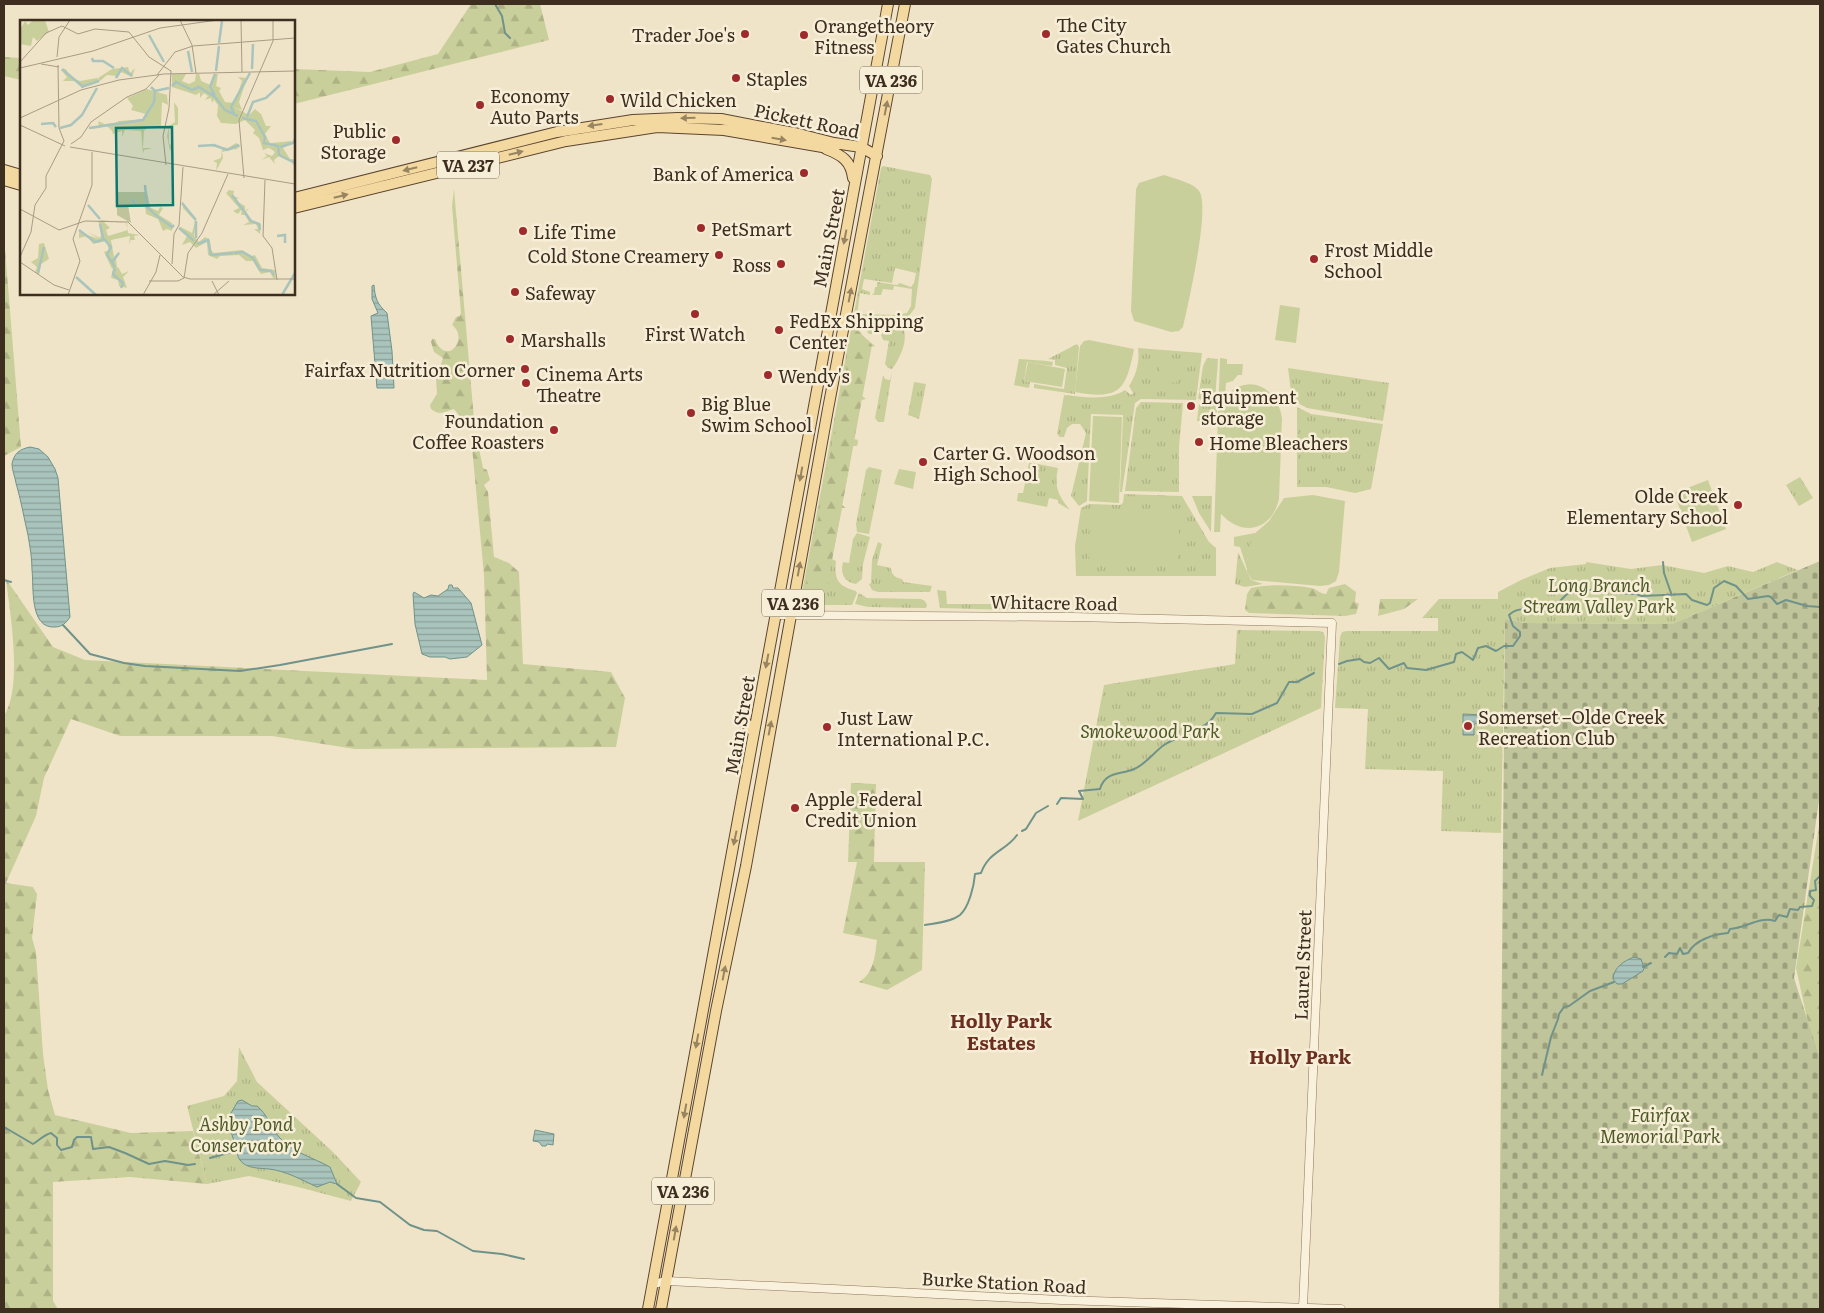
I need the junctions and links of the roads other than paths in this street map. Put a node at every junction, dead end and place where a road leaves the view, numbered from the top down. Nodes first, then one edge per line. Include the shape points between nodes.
1 (888, 4) edge
2 (905, 4) edge
3 (823, 147) junction
4 (861, 150) junction
5 (877, 156) junction
6 (4, 170) edge
7 (20, 175) edge
8 (4, 180) edge
9 (20, 185) edge
10 (854, 189) junction
11 (295, 198) edge
12 (295, 208) edge
13 (791, 614) junction
14 (776, 615) junction
15 (1332, 623) joint
16 (741, 720) dead end
17 (754, 733) junction
18 (654, 1280) junction
19 (667, 1281) junction
20 (1303, 1308) edge
21 (648, 1309) edge
22 (661, 1309) edge
23 (1341, 1309) edge

1 - 4 main road, VA 236
5 -> 2 main road, VA 236
3 - 4 main road, Pickett Road / VA 237
3 - 10 main road via 849,162
12 -> 3 main road, Pickett Road / VA 237 via 566,141 657,127 724,130
4 - 5 main road, Pickett Road / VA 237
4 - 10 main road, Main Street / VA 236
4 -> 11 main road, Pickett Road / VA 237 via 721,119 633,120 557,132
13 -> 5 main road, Main Street / VA 236
6 - 7 main road
8 - 9 main road
10 -> 14 main road, Main Street / VA 236
13 - 14 street, Whitacre Road
13 - 15 street, Whitacre Road
19 -> 13 main road, Main Street / VA 236
14 -> 17 main road, Main Street / VA 236
15 - 20 street, Laurel Street
16 - 17 main road
17 -> 18 main road, Main Street / VA 236
18 - 19 street, Burke Station Road
18 - 21 main road, Main Street / VA 236
19 - 20 street, Burke Station Road
19 - 22 main road, Main Street / VA 236
20 - 23 street, Burke Station Road

